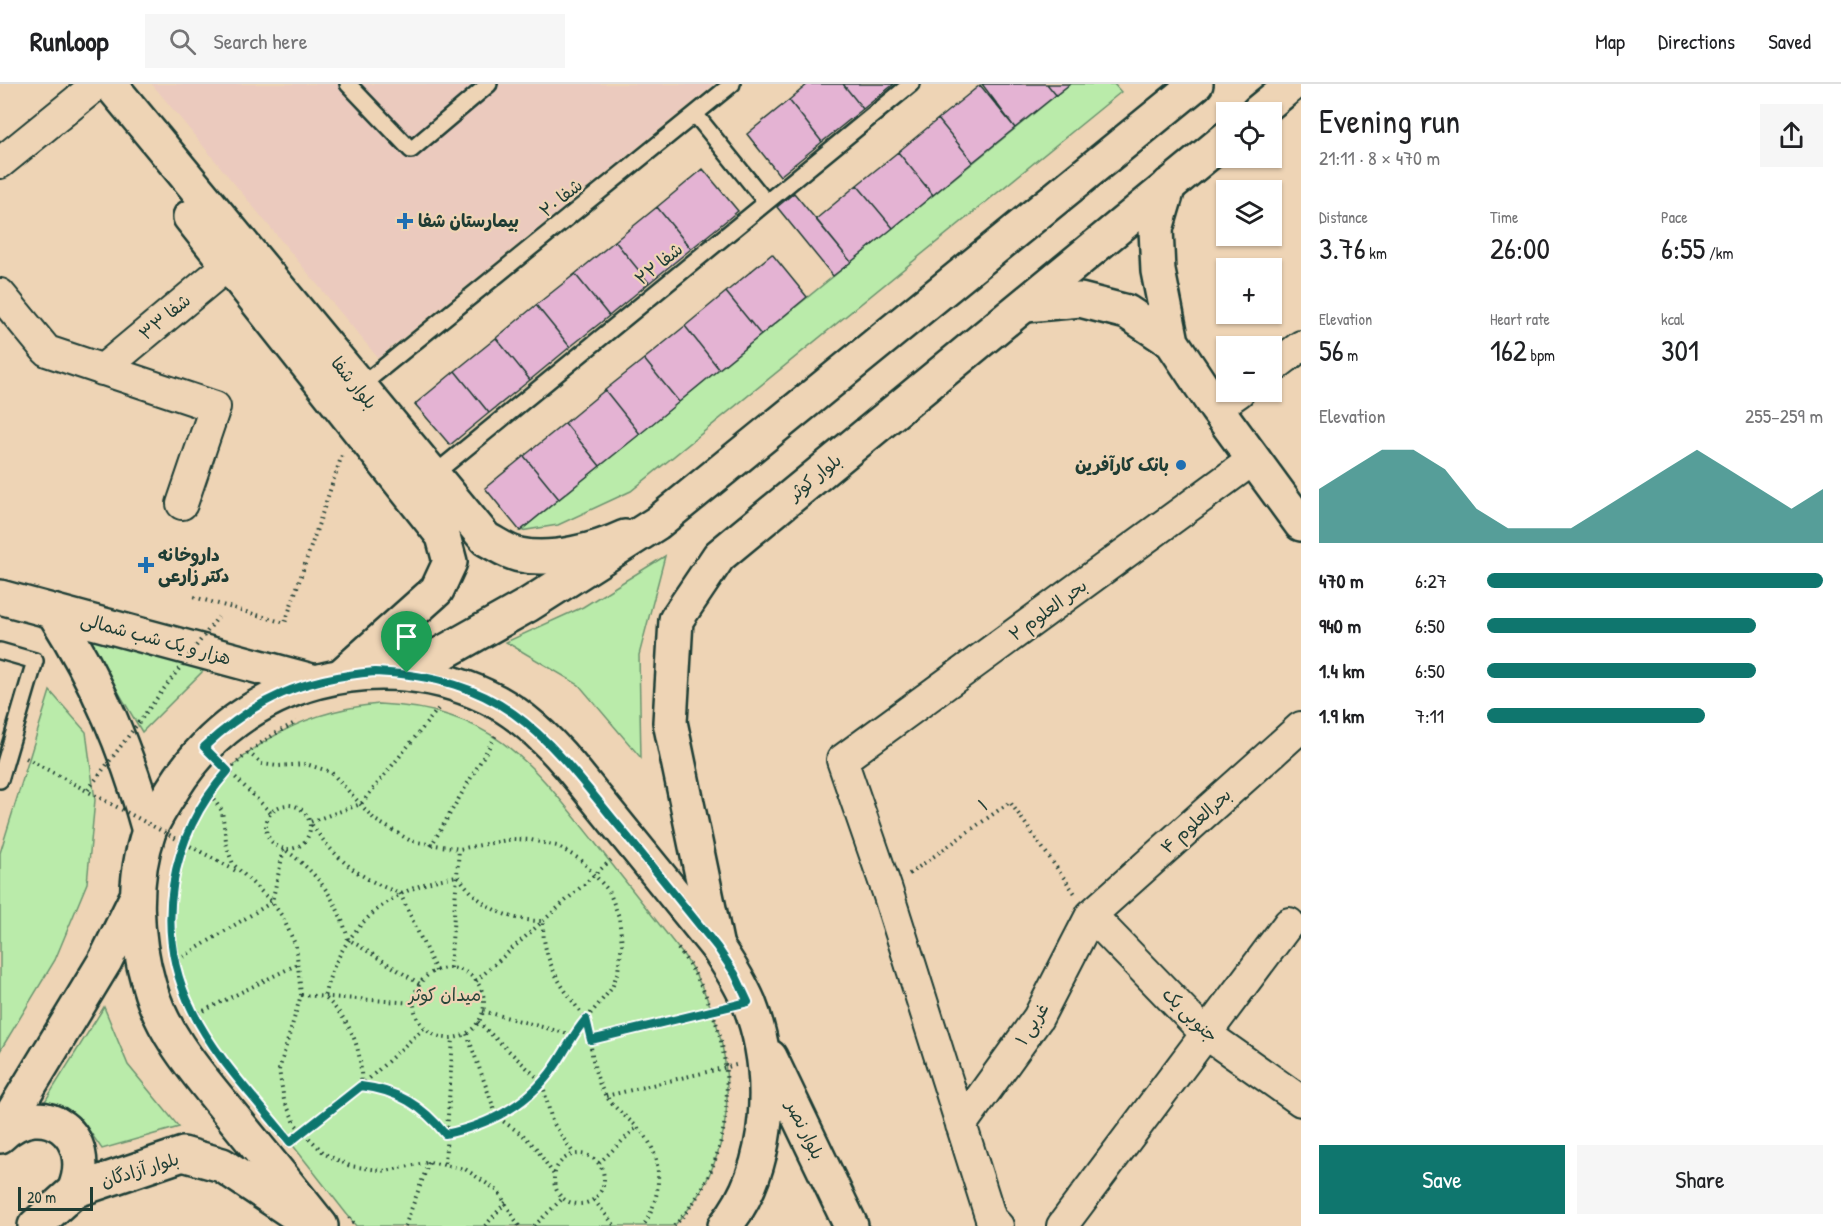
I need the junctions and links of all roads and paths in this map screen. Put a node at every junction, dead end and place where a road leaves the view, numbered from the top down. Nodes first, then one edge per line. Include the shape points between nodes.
1 (348, 84) edge
2 (489, 84) edge
3 (732, 84) edge
4 (911, 84) edge
5 (1292, 84) edge
6 (95, 85) edge
7 (1179, 89) edge
8 (1270, 102) edge
9 (695, 114) junction
10 (1216, 147) edge
11 (0, 163) edge
12 (1169, 185) junction
13 (766, 202) junction
14 (228, 265) junction
15 (1026, 305) junction
16 (3, 308) edge
17 (1172, 342) junction
18 (1301, 346) edge
19 (1282, 360) edge
20 (102, 369) junction
21 (358, 388) junction
22 (1216, 388) edge
23 (1229, 402) edge
24 (353, 423) junction
25 (1254, 459) junction
26 (432, 476) junction
27 (182, 504) dead end
28 (657, 523) junction
29 (1301, 524) edge
30 (0, 597) edge
31 (194, 597) dead end
32 (53, 611) junction
33 (218, 617) dead end
34 (0, 651) edge
35 (407, 673) junction
36 (343, 675) junction
37 (312, 681) junction
38 (452, 699) junction
39 (426, 709) dead end
40 (437, 711) junction
41 (305, 719) dead end
42 (498, 726) junction
43 (1301, 727) edge
44 (503, 742) dead end
45 (204, 747) junction
46 (9, 749) junction
47 (248, 752) junction
48 (228, 771) junction
49 (0, 780) edge
50 (87, 791) junction
51 (210, 794) junction
52 (361, 804) junction
53 (271, 813) junction
54 (310, 822) junction
55 (149, 831) junction
56 (431, 846) junction
57 (284, 849) junction
58 (459, 849) junction
59 (614, 851) junction
60 (616, 870) dead end
61 (596, 873) junction
62 (242, 874) junction
63 (458, 876) junction
64 (888, 890) junction
65 (138, 893) junction
66 (400, 893) junction
67 (272, 902) junction
68 (1090, 915) junction
69 (543, 921) junction
70 (1289, 923) dead end
71 (348, 939) junction
72 (671, 940) dead end
73 (717, 947) junction
74 (175, 962) junction
75 (300, 963) junction
76 (450, 968) junction
77 (436, 971) junction
78 (162, 975) junction
79 (476, 981) junction
80 (420, 984) junction
81 (301, 995) junction
82 (324, 997) junction
83 (748, 1002) junction
84 (414, 1003) junction
85 (483, 1011) junction
86 (714, 1011) junction
87 (184, 1018) junction
88 (586, 1019) junction
89 (478, 1022) junction
90 (200, 1024) dead end
91 (424, 1028) junction
92 (466, 1034) junction
93 (1206, 1034) junction
94 (572, 1035) junction
95 (453, 1038) junction
96 (591, 1040) junction
97 (761, 1046) junction
98 (727, 1068) junction
99 (542, 1082) junction
100 (361, 1086) junction
101 (606, 1096) junction
102 (1301, 1101) edge
103 (497, 1117) junction
104 (961, 1125) junction
105 (637, 1127) junction
106 (302, 1133) junction
107 (445, 1134) junction
108 (0, 1135) edge
109 (285, 1147) junction
110 (574, 1154) junction
111 (429, 1162) junction
112 (445, 1163) junction
113 (599, 1163) junction
114 (554, 1176) junction
115 (74, 1191) junction
116 (563, 1198) junction
117 (594, 1200) junction
118 (507, 1202) junction
119 (331, 1217) edge
120 (34, 1226) edge
121 (313, 1226) edge
122 (356, 1226) edge
123 (405, 1226) edge
124 (485, 1226) edge
125 (519, 1226) edge
126 (534, 1226) edge
127 (615, 1226) edge
128 (643, 1226) edge
129 (674, 1226) edge
130 (724, 1226) edge
131 (851, 1226) edge
132 (998, 1226) edge
133 (1062, 1226) edge

1 - 2 lane via 411,150
3 - 9 lane, شفا ۲۰
4 - 13 lane, شفا ۲۲
5 - 8 main road
6 - 11 street
6 - 14 main road, بلوار شفا
6 - 21 main road, بلوار شفا
7 - 28 main road
9 - 13 lane
9 - 21 lane, شفا ۲۰
10 - 12 main road, بلوار کوثر
12 - 15 main road, بلوار کوثر
12 - 17 main road via 1156,229 1158,271
13 - 26 lane, شفا ۲۲
14 - 20 street, شفا ۳۳
14 - 24 main road, بلوار شفا
15 - 17 main road via 1089,302 1126,312
15 - 73 main road, بلوار کوثر via 719,556 676,620 670,722
16 - 20 street via 47,351
17 - 22 main road
18 - 19 street
20 - 27 street via 215,408
21 - 26 main road, بلوار شفا
23 - 25 main road
24 - 31 path via 285,623
24 - 36 main road, بلوار شفا via 443,536 450,562 437,590
25 - 29 main road
25 - 64 street, بحر العلوم ۲ via 842,760
26 - 28 main road, بلوار شفا via 486,539 520,555 557,556 603,547
28 - 35 main road via 528,605
30 - 32 main road, هزار و یک شب شمالی
32 - 37 main road, هزار و یک شب شمالی
32 - 55 main road via 111,715 133,772
33 - 50 path, bridge
34 - 46 lane via 35,662
35 - 36 main road
35 - 38 main road
36 - 37 main road
37 - 45 main road via 253,708
38 - 40 path
38 - 40 path
38 - 42 main road
39 - 40 path
40 - 52 path
41 - 47 path
42 - 44 path
42 - 56 path
42 - 59 main road via 549,741
43 - 68 street, بحرالعلوم ۴
45 - 48 path
45 - 55 main road via 182,774
46 - 49 lane
46 - 50 path
47 - 48 path
47 - 52 path via 262,764 306,764 331,772
48 - 51 path
48 - 53 path
50 - 62 path, bridge
51 - 62 path via 222,811 230,857
51 - 74 path via 183,844 175,871 170,927
52 - 54 path
52 - 56 path via 392,832
53 - 54 path via 288,805 306,813
53 - 57 path via 266,830 276,846
54 - 57 path via 308,839 302,845
54 - 66 path via 354,872
55 - 65 main road
56 - 58 path
57 - 67 path
57 - 71 path via 326,887 344,920
58 - 61 path via 513,839 544,842 570,853
58 - 63 path
59 - 60 path
59 - 61 path
59 - 73 main road
61 - 69 path
61 - 88 path via 615,903 622,944 612,988
62 - 67 path
63 - 66 path
63 - 69 path via 488,907 514,918
63 - 76 path
64 - 68 path, ۱ via 1010,802
64 - 104 street
65 - 78 main road via 138,925
65 - 108 main road via 105,961
66 - 71 path via 372,913
66 - 77 path
67 - 74 path
67 - 75 path via 290,931
68 - 93 street, جنوبی یک
68 - 104 street, غربی ۱ via 1038,1018
69 - 79 path
69 - 88 path via 544,946 551,969
70 - 93 street
71 - 80 path
71 - 82 path via 333,966
72 - 86 path via 700,981
73 - 83 main road
74 - 78 path
74 - 78 path
75 - 81 path
75 - 87 path
76 - 77 path
76 - 79 path
77 - 80 path
78 - 87 main road
79 - 85 path via 484,1000
80 - 84 path
81 - 82 path
81 - 106 path via 279,1070 284,1100
82 - 84 path
82 - 100 path via 342,1015 354,1036 361,1061
83 - 86 path
83 - 97 main road
84 - 91 path
85 - 89 path
85 - 94 path
86 - 96 path
86 - 98 path
87 - 90 path
87 - 109 main road via 196,1072
88 - 94 path
88 - 96 path
89 - 92 path
89 - 99 path
91 - 95 path via 432,1034
91 - 100 path
92 - 95 path
92 - 103 path
93 - 102 street, جنوبی یک
93 - 133 street
94 - 99 path
95 - 107 path
96 - 101 path via 596,1075
97 - 98 path
97 - 130 main road via 766,1097 756,1161 745,1191
97 - 131 main road, بلوار نصر
98 - 101 path
98 - 129 path via 726,1118 719,1145 696,1197
99 - 103 path
99 - 110 path via 552,1121
100 - 106 path
100 - 107 path via 389,1091 415,1104
101 - 105 path via 616,1111
103 - 107 path
103 - 114 path via 530,1142
104 - 132 street via 991,1219
105 - 113 path
105 - 128 path via 648,1141 658,1171 655,1201
106 - 109 path
106 - 111 path via 325,1154 363,1170 386,1171
107 - 112 path
108 - 115 main road via 27,1119 62,1126 74,1139 81,1156 81,1174
109 - 119 main road
110 - 113 path via 588,1155
110 - 114 path via 561,1162
111 - 112 path
111 - 123 path
112 - 118 path via 477,1175
113 - 117 path via 603,1186
114 - 116 path via 554,1184
115 - 120 main road, بلوار آزادگان
115 - 121 main road, بلوار آزادگان via 183,1154 222,1166
116 - 117 path via 578,1204
116 - 126 path
117 - 127 path
118 - 124 path
118 - 125 path
119 - 122 path

